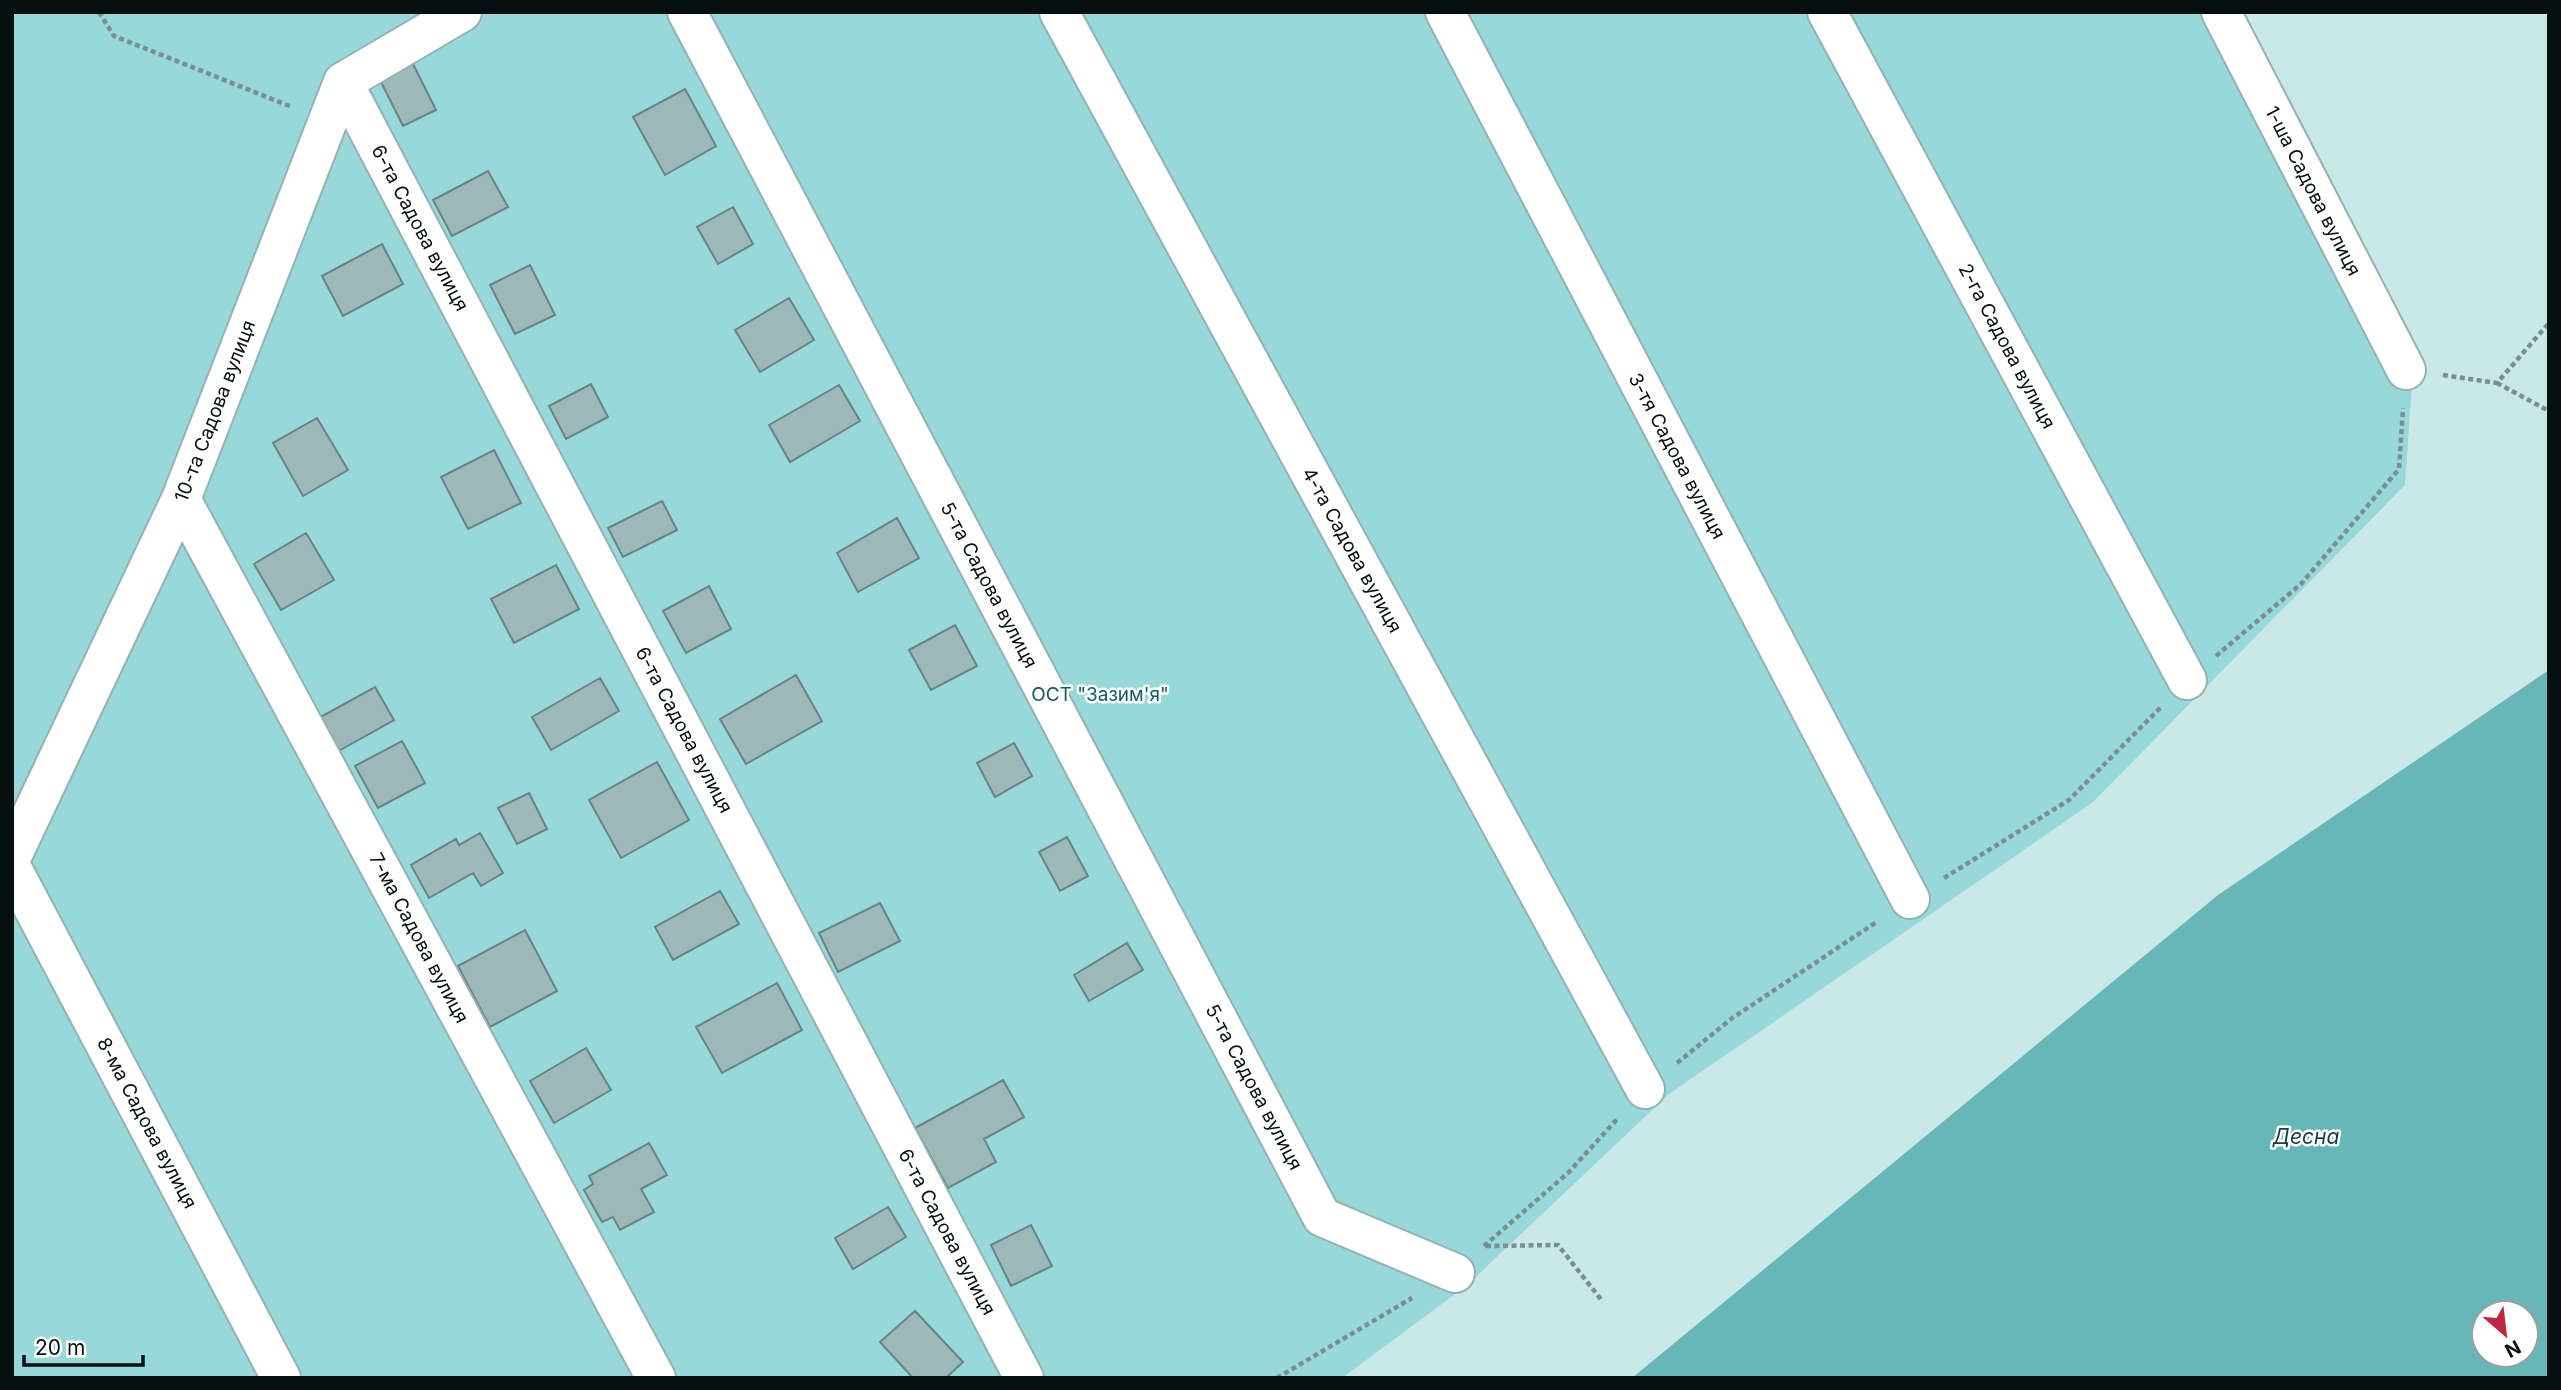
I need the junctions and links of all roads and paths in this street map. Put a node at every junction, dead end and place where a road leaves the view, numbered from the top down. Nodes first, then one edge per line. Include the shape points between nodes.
1 (99, 12) edge
2 (462, 12) edge
3 (687, 12) edge
4 (1059, 12) edge
5 (1444, 12) edge
6 (1828, 12) edge
7 (2221, 12) edge
8 (343, 82) junction
9 (328, 122) junction
10 (2549, 323) edge
11 (2406, 370) junction
12 (2497, 383) junction
13 (2549, 411) edge
14 (181, 499) junction
15 (2187, 680) junction
16 (12, 856) edge
17 (12, 868) edge
18 (1910, 899) junction
19 (1645, 1089) junction
20 (1485, 1246) junction
21 (1455, 1273) junction
22 (1603, 1302) dead end
23 (281, 1378) edge
24 (656, 1378) edge
25 (1024, 1378) edge
26 (1277, 1378) edge

1 - 9 path via 114,36
2 - 8 street
3 - 21 street, 5-та Садова вулиця via 1322,1217
4 - 19 street, 4-та Садова вулиця
5 - 18 street, 3-тя Садова вулиця
6 - 15 street, 2-га Садова вулиця
7 - 11 street, 1-ша Садова вулиця
8 - 9 street, 10-та Садова вулиця
8 - 25 street, 6-та Садова вулиця
9 - 14 street, 10-та Садова вулиця
10 - 12 path
11 - 12 path
11 - 15 path via 2399,469 2301,584
12 - 13 path
14 - 16 street, 10-та Садова вулиця
14 - 24 street, 7-ма Садова вулиця
15 - 18 path via 2069,800
17 - 23 street, 8-ма Садова вулиця
18 - 19 path via 1731,1019
19 - 20 path via 1568,1173
20 - 21 path
20 - 22 path via 1558,1245
21 - 26 path

